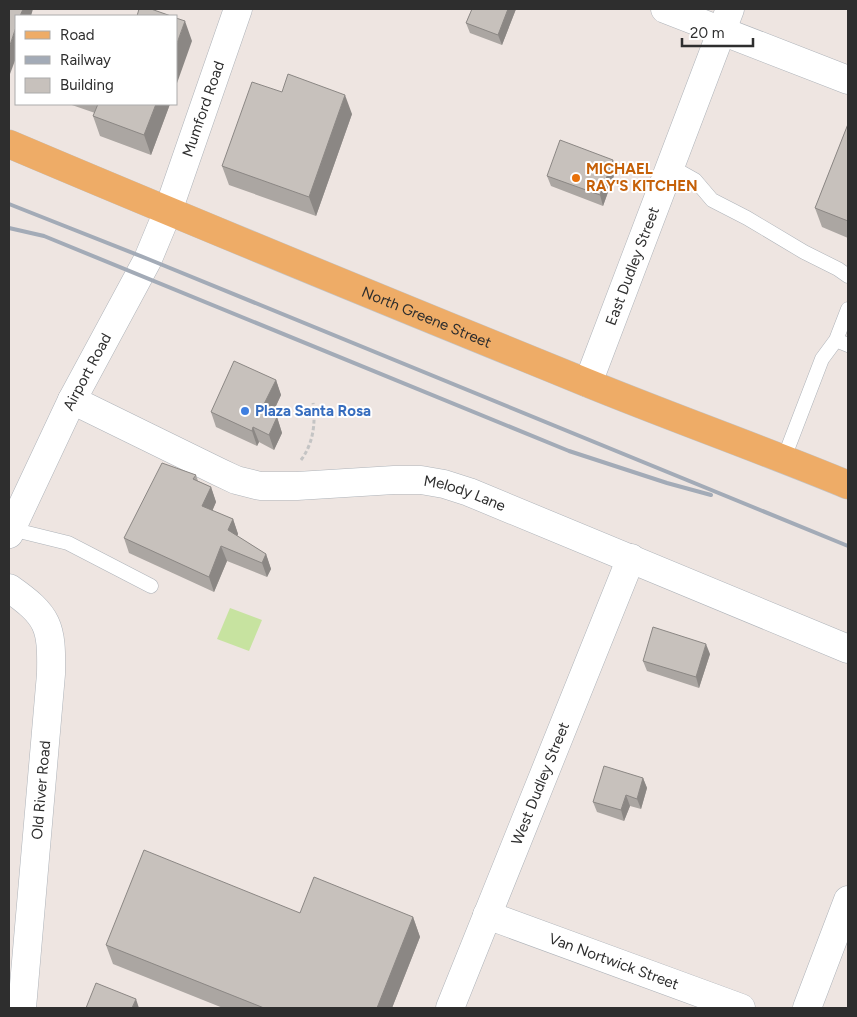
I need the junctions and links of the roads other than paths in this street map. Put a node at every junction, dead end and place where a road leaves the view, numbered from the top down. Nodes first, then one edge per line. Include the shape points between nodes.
1 (238, 9) edge
2 (665, 9) edge
3 (726, 20) edge
4 (848, 80) edge
5 (9, 144) edge
6 (670, 166) junction
7 (168, 211) junction
8 (848, 276) edge
9 (848, 308) edge
10 (842, 342) edge
11 (588, 383) junction
12 (72, 400) junction
13 (784, 458) junction
14 (848, 485) edge
15 (10, 532) edge
16 (631, 558) junction
17 (151, 586) dead end
18 (9, 588) edge
19 (848, 649) edge
20 (848, 900) edge
21 (487, 915) junction
22 (22, 1008) edge
23 (450, 1008) edge
24 (741, 1008) edge
25 (806, 1008) edge

1 - 7 street, Mumford Road
2 - 3 street
3 - 4 street
3 - 6 street, East Dudley Street
5 - 7 main road, North Greene Street
6 - 8 lane via 694,180 712,200
6 - 11 street, East Dudley Street
7 - 11 main road, North Greene Street
7 - 12 street, Airport Road via 148,258
9 - 10 lane
10 - 13 lane via 822,359
11 - 13 main road, North Greene Street
12 - 15 street, Airport Road
12 - 16 street, Melody Lane via 236,480 260,486 394,480 444,484
13 - 14 main road, North Greene Street
15 - 17 lane via 68,543
16 - 19 street, Melody Lane
16 - 21 street, West Dudley Street
18 - 22 street, Old River Road via 41,613 50,635 51,650
20 - 25 street
21 - 23 street, West Dudley Street
21 - 24 street, Van Nortwick Street

